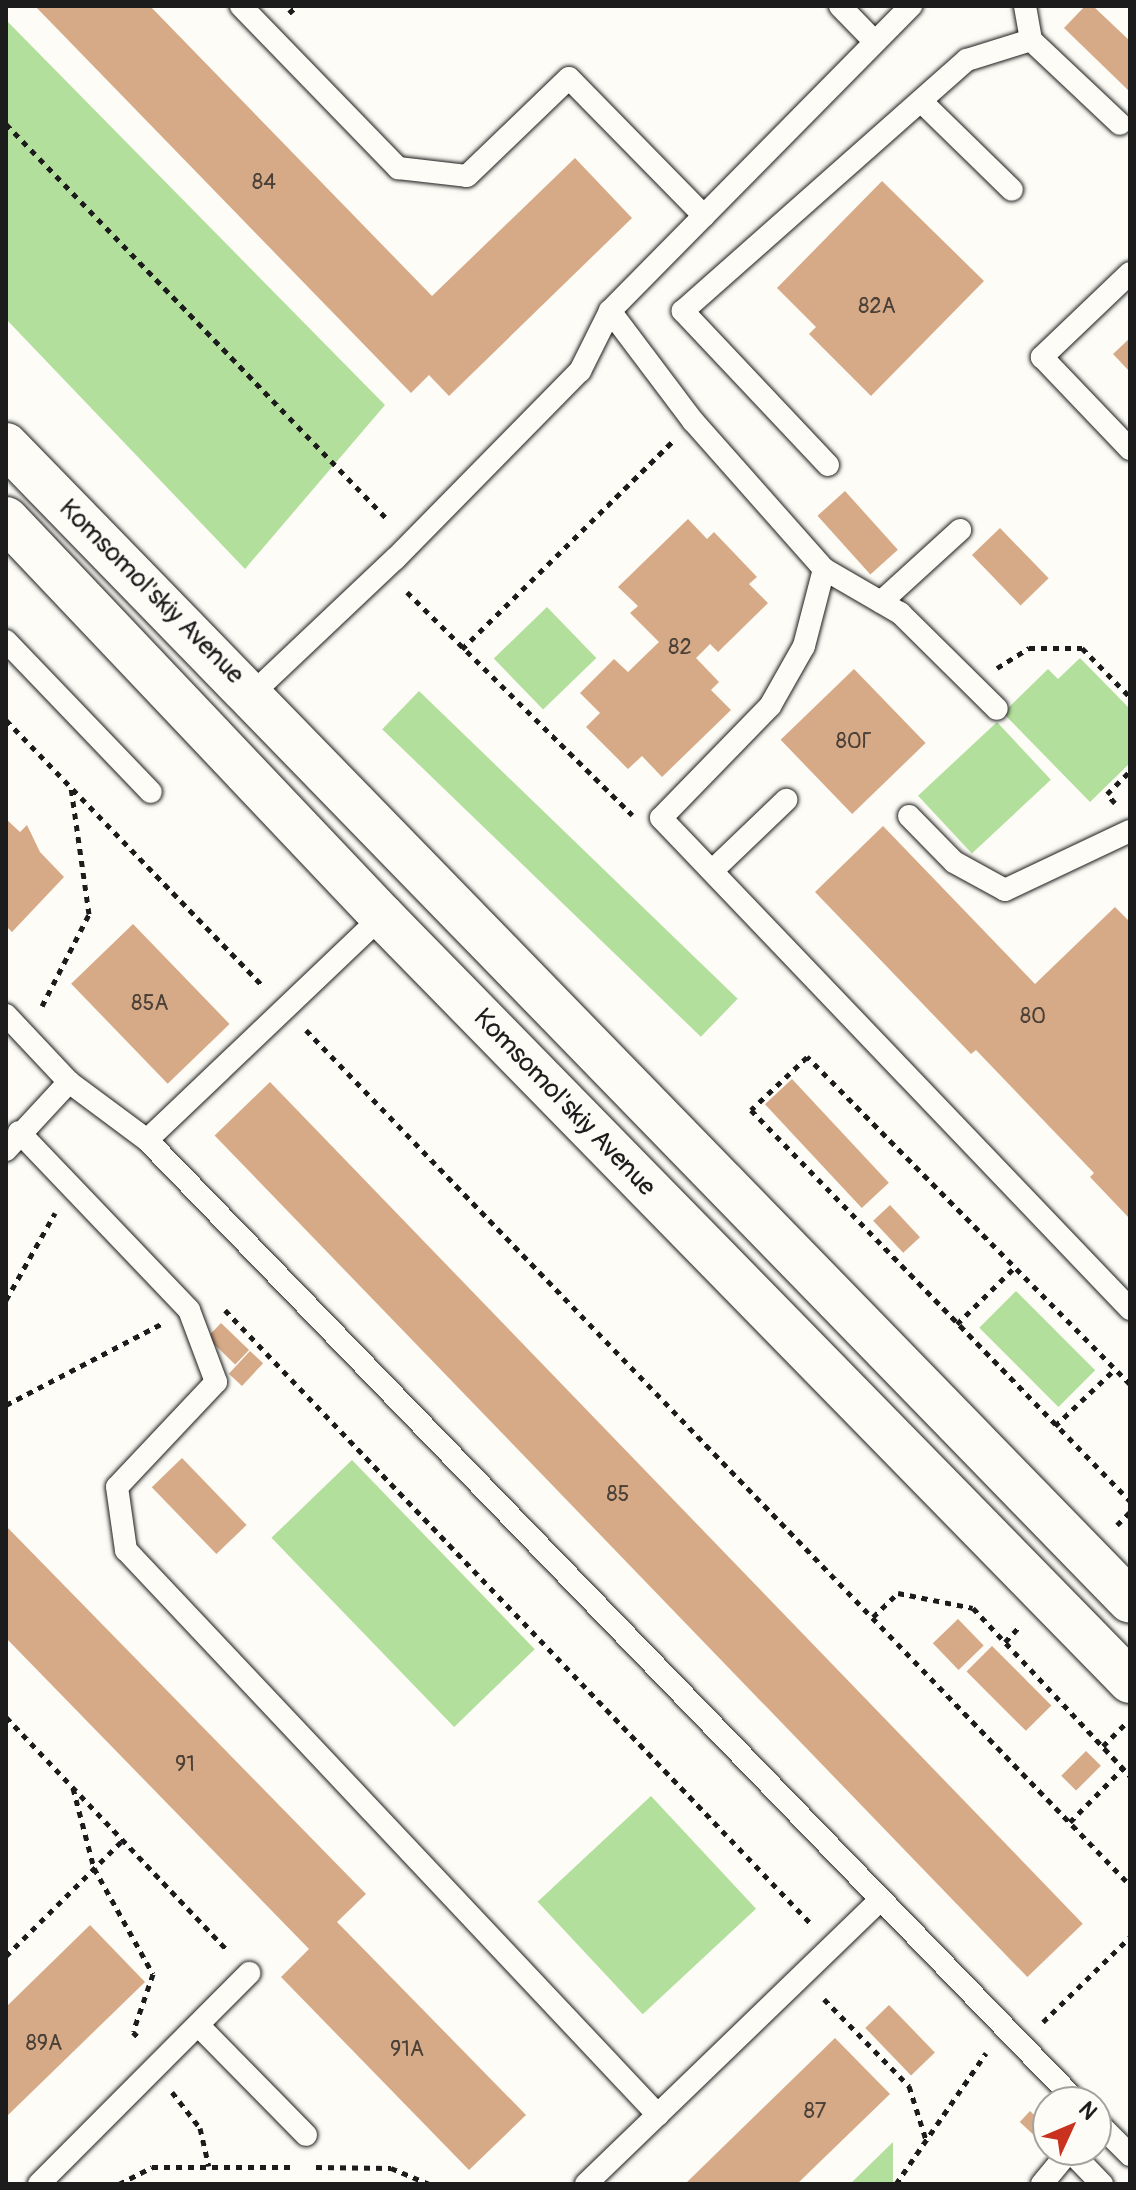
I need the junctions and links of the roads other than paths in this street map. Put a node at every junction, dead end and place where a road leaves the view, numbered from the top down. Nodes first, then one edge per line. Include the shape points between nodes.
1 (241, 6) edge
2 (840, 6) edge
3 (911, 6) edge
4 (1025, 6) edge
5 (1031, 40) junction
6 (874, 41) junction
7 (923, 103) junction
8 (1120, 124) dead end
9 (1012, 190) dead end
10 (704, 216) junction
11 (1130, 273) edge
12 (610, 311) junction
13 (6, 445) edge
14 (1130, 449) edge
15 (828, 465) dead end
16 (6, 519) edge
17 (960, 530) dead end
18 (824, 569) junction
19 (881, 602) junction
20 (6, 641) edge
21 (252, 694) junction
22 (997, 709) dead end
23 (151, 792) dead end
24 (786, 800) dead end
25 (909, 816) dead end
26 (1126, 820) edge
27 (712, 871) junction
28 (382, 916) junction
29 (6, 1015) edge
30 (69, 1082) junction
31 (147, 1140) junction
32 (12, 1141) edge
33 (720, 1263) junction
34 (1130, 1309) edge
35 (904, 1372) junction
36 (1130, 1601) edge
37 (1090, 1640) junction
38 (1130, 1681) edge
39 (880, 1900) junction
40 (249, 1973) road end
41 (198, 2025) junction
42 (1061, 2086) edge
43 (658, 2115) junction
44 (306, 2135) dead end
45 (1057, 2166) edge
46 (1085, 2166) edge
47 (39, 2184) edge
48 (586, 2184) edge
49 (1042, 2184) edge
50 (1102, 2184) edge

1 - 10 lane via 398,168 467,176 569,78
2 - 6 lane
3 - 6 lane
4 - 5 lane
5 - 7 lane via 967,60
5 - 8 lane
6 - 10 lane
7 - 9 lane
7 - 15 lane via 683,311
10 - 12 lane
11 - 14 lane via 1042,357
12 - 18 lane via 693,421
12 - 21 lane via 580,371 395,559
13 - 21 main road, Komsomol'skiy Avenue
16 - 28 main road, Komsomol'skiy Avenue
17 - 19 lane
18 - 19 lane
18 - 27 lane via 804,646 770,706 661,818
19 - 22 lane via 900,613
20 - 23 lane
21 - 35 main road, Komsomol'skiy Avenue
24 - 27 lane
25 - 26 lane via 954,862 1005,890
27 - 34 lane
28 - 31 lane
28 - 33 main road, Komsomol'skiy Avenue
29 - 30 lane
30 - 31 lane
30 - 32 lane
31 - 39 lane
32 - 43 lane via 70,1184 189,1310 216,1382 117,1487 126,1550
33 - 35 main road via 712,1235 718,1228 735,1229 850,1342
33 - 37 main road, Komsomol'skiy Avenue
35 - 36 main road, Komsomol'skiy Avenue
36 - 37 main road
37 - 38 main road, Komsomol'skiy Avenue
39 - 42 lane
39 - 43 lane
40 - 41 lane
41 - 44 lane
41 - 47 lane
43 - 48 lane
45 - 49 lane
46 - 50 lane

